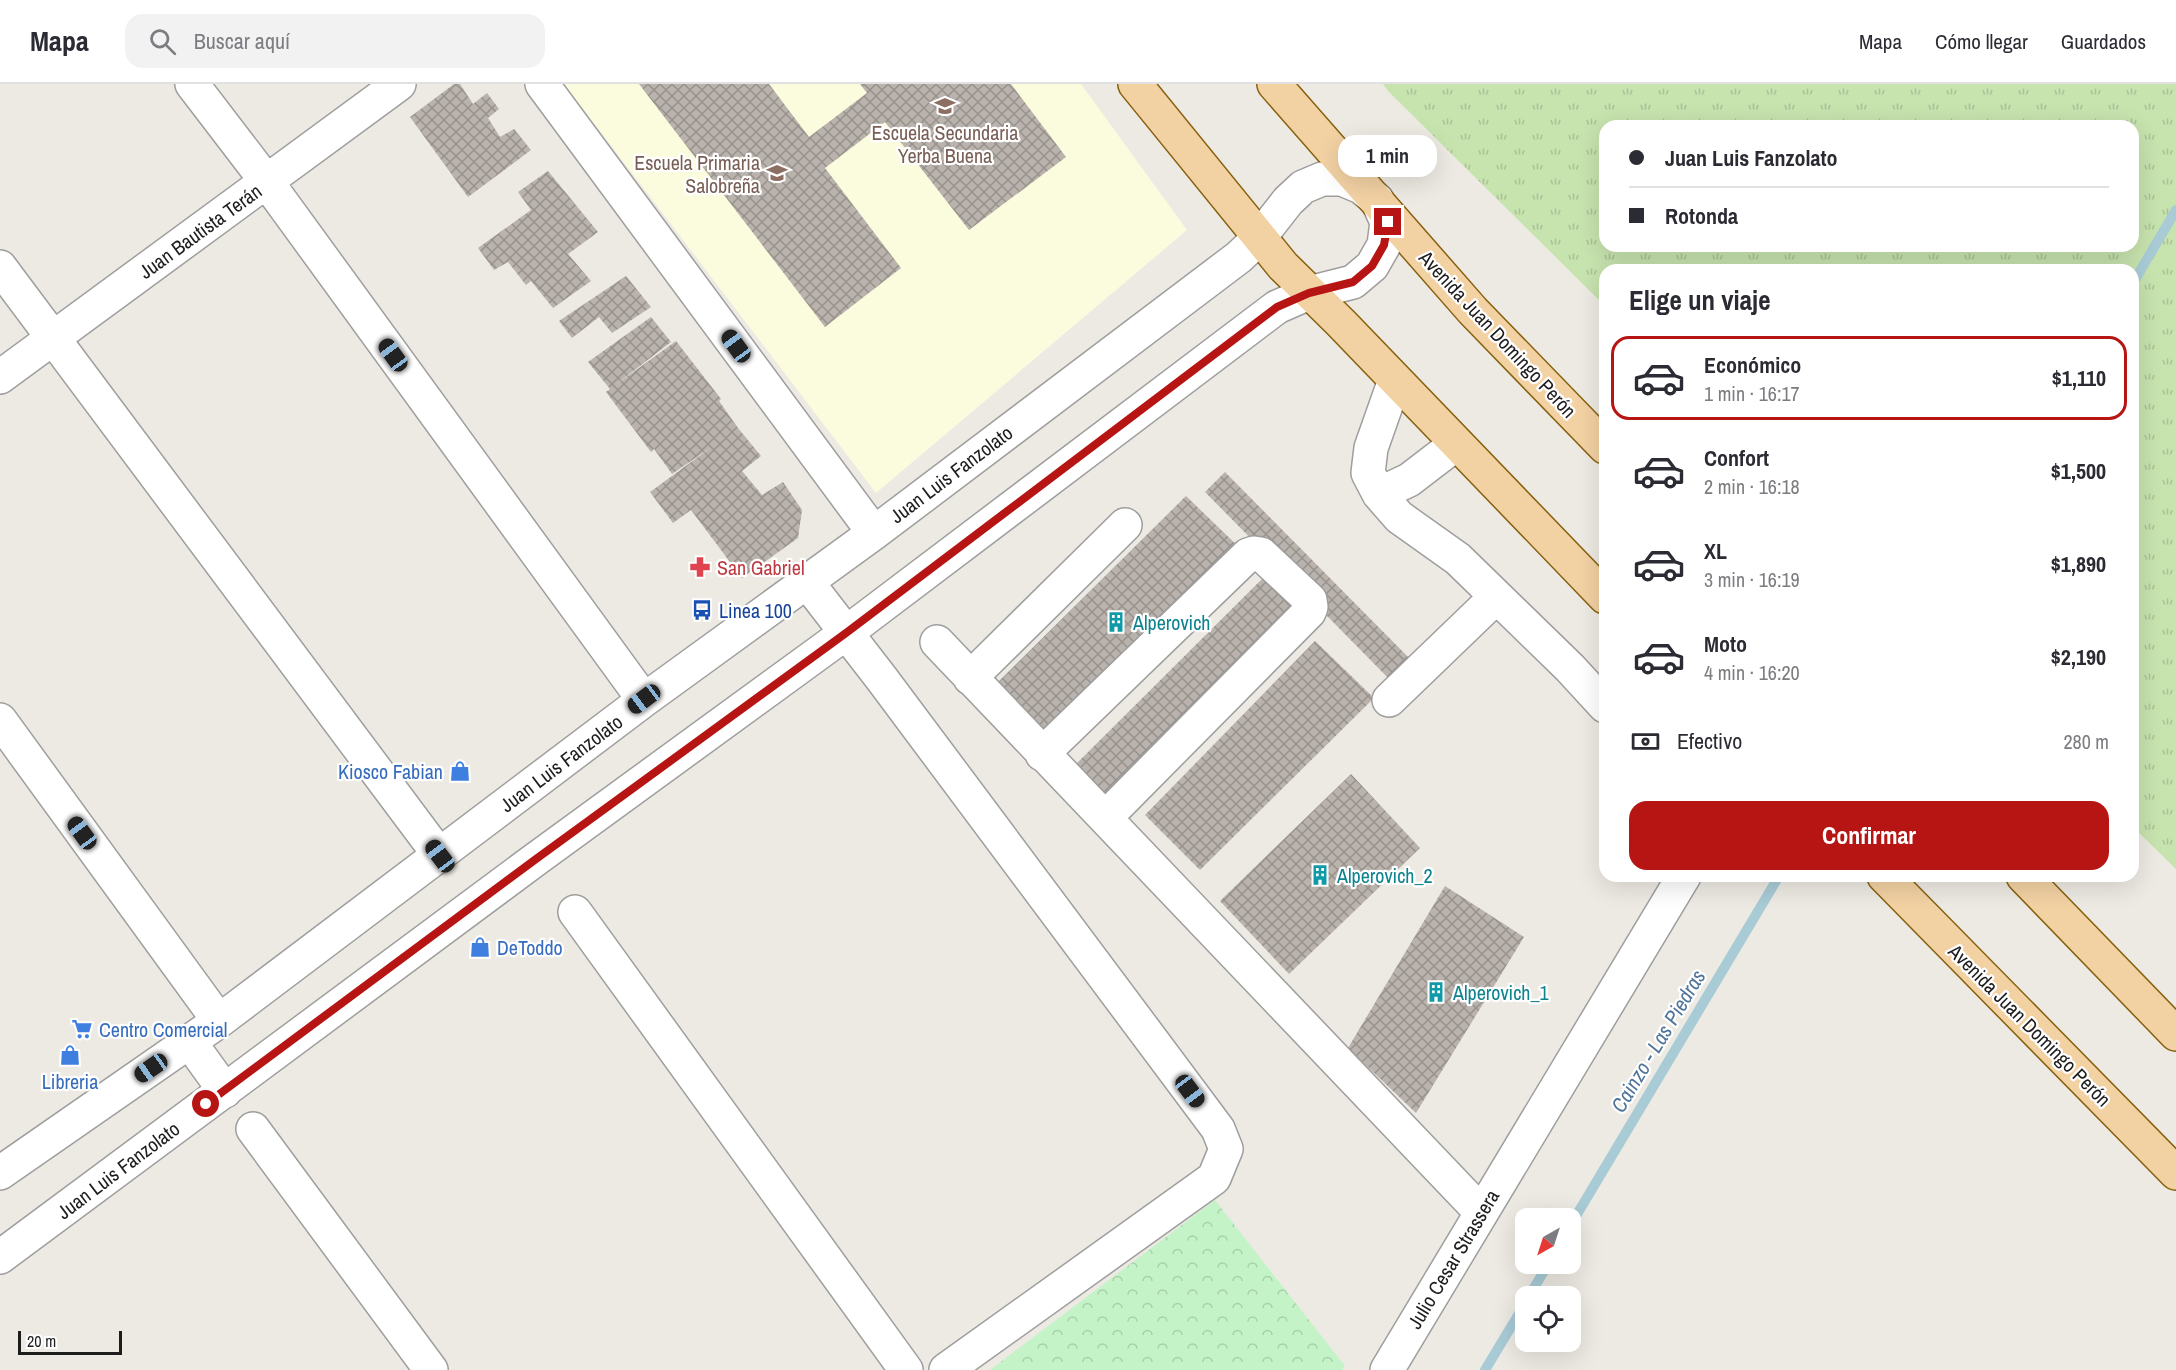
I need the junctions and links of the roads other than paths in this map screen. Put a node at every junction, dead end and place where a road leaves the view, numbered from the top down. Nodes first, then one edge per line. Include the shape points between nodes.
1 (192, 84) edge
2 (399, 84) edge
3 (542, 84) edge
4 (1135, 84) edge
5 (1274, 84) edge
6 (267, 182) junction
7 (1377, 200) junction
8 (1259, 238) junction
9 (0, 267) edge
10 (1309, 293) junction
11 (54, 337) junction
12 (0, 377) edge
13 (1395, 380) junction
14 (1599, 441) edge
15 (1456, 444) junction
16 (1379, 494) junction
17 (1125, 525) dead end
18 (874, 533) junction
19 (807, 582) junction
20 (1599, 591) edge
21 (1496, 597) junction
22 (846, 633) junction
23 (937, 642) dead end
24 (970, 678) junction
25 (644, 699) junction
26 (1599, 699) edge
27 (1389, 700) dead end
28 (0, 720) edge
29 (1042, 754) junction
30 (1105, 818) junction
31 (440, 856) junction
32 (1680, 882) edge
33 (1890, 882) edge
34 (2029, 882) edge
35 (575, 912) dead end
36 (219, 1020) junction
37 (2176, 1034) edge
38 (189, 1041) junction
39 (225, 1091) junction
40 (253, 1129) dead end
41 (0, 1173) edge
42 (2176, 1173) edge
43 (1481, 1212) junction
44 (0, 1257) edge
45 (431, 1370) edge
46 (906, 1370) edge
47 (946, 1370) edge
48 (1386, 1370) edge

1 - 6 street
2 - 6 street, Juan Bautista Terán
3 - 18 street
4 - 8 main road
5 - 7 main road, Avenida Juan Domingo Perón
6 - 11 street, Juan Bautista Terán
6 - 25 street
7 - 8 street via 1342,179 1322,179 1304,187 1288,201
7 - 10 street via 1388,222 1384,245 1372,266 1353,282
7 - 14 main road, Avenida Juan Domingo Perón via 1473,311
8 - 10 main road
8 - 18 street, Juan Luis Fanzolato
9 - 11 street
10 - 13 main road
10 - 22 street, Juan Luis Fanzolato via 1277,307
11 - 12 street, Juan Bautista Terán
11 - 31 street
13 - 15 main road
13 - 16 street via 1371,448 1368,473
15 - 16 street via 1409,480
15 - 20 main road
16 - 21 street via 1399,516 1458,559
17 - 24 street
18 - 19 street, Juan Luis Fanzolato
19 - 22 street
19 - 25 street, Juan Luis Fanzolato
21 - 26 street
21 - 27 street
22 - 39 street, Juan Luis Fanzolato
22 - 47 street via 1218,1129 1226,1149 1214,1178
23 - 24 street
24 - 29 street
25 - 31 street, Juan Luis Fanzolato
28 - 36 street
29 - 30 street
29 - 30 street via 1248,555 1261,554 1310,600 1309,612
30 - 43 street
31 - 36 street, Juan Luis Fanzolato
32 - 43 street, Julio Cesar Strassera
33 - 42 main road, Avenida Juan Domingo Perón
34 - 37 main road
35 - 46 street
36 - 38 street, Juan Luis Fanzolato
38 - 39 street
38 - 41 street, Juan Luis Fanzolato
39 - 44 street, Juan Luis Fanzolato
40 - 45 street
43 - 48 street, Julio Cesar Strassera

